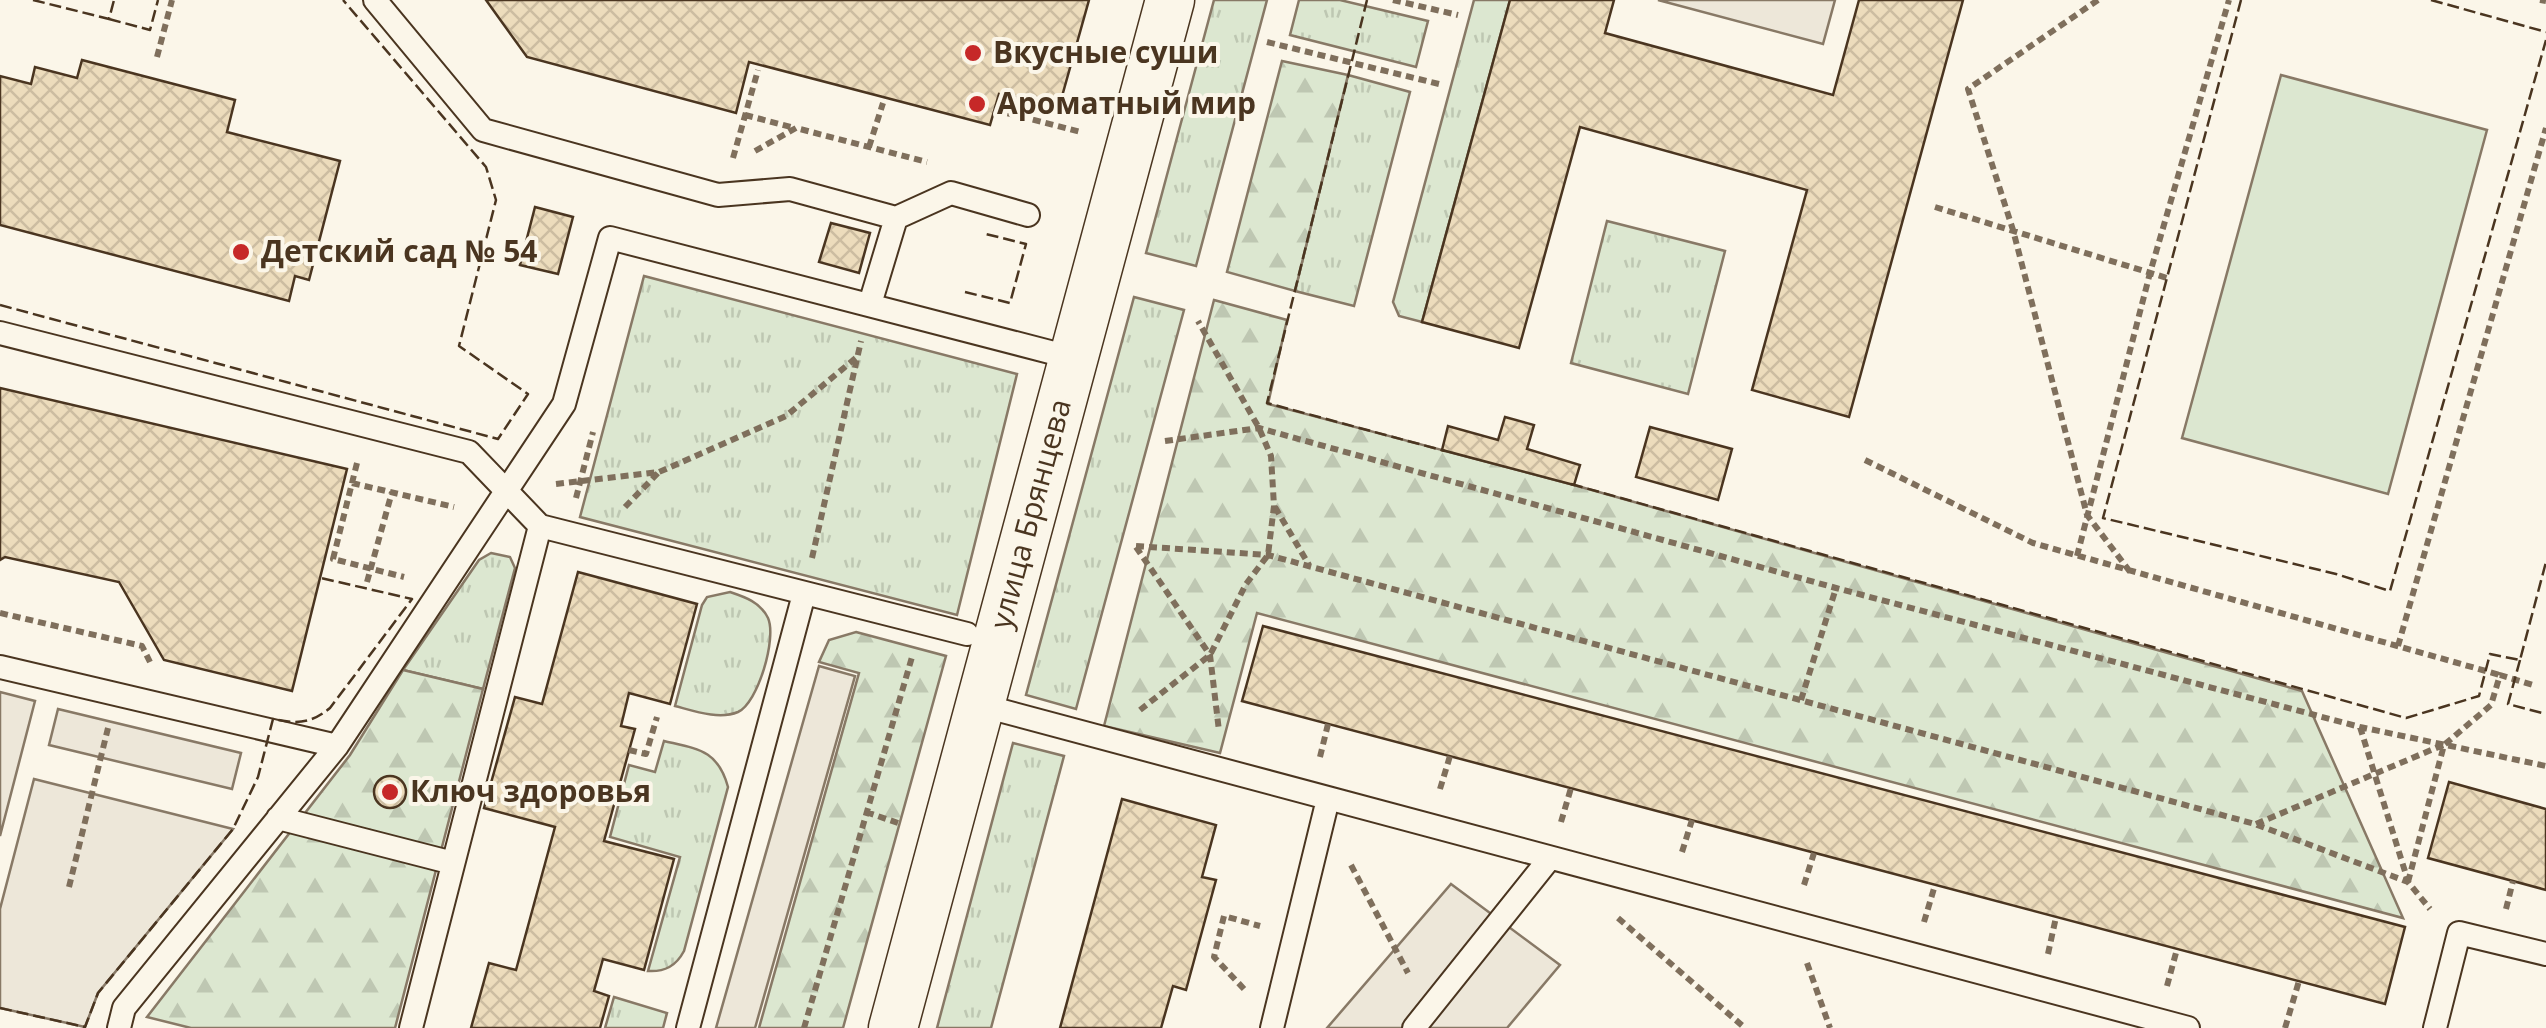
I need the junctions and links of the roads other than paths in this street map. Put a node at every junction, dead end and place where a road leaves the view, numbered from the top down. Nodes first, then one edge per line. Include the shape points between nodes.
1 (375, 0) edge
2 (1170, 0) edge
3 (1028, 216) dead end
4 (896, 218) junction
5 (870, 304) junction
6 (0, 332) edge
7 (1073, 358) junction
8 (506, 490) junction
9 (540, 526) junction
10 (804, 594) junction
11 (967, 634) dead end
12 (0, 667) edge
13 (980, 705) junction
14 (337, 746) junction
15 (1326, 807) junction
16 (278, 818) junction
17 (1550, 858) junction
18 (453, 863) junction
19 (2546, 954) edge
20 (1273, 1024) edge
21 (119, 1028) edge
22 (411, 1028) edge
23 (688, 1028) edge
24 (893, 1028) edge
25 (1414, 1028) edge
26 (2188, 1028) edge
27 (2435, 1028) edge

1 - 4 lane via 484,130 718,195 790,189
2 - 7 street, улица Брянцева
3 - 4 lane via 950,193
4 - 5 lane
5 - 7 lane
5 - 8 lane via 610,238 564,404
6 - 8 lane via 470,452
7 - 13 street, улица Брянцева
8 - 9 lane
8 - 14 lane
9 - 10 lane
9 - 18 lane
10 - 11 lane
10 - 23 lane
12 - 14 lane
13 - 15 lane via 1224,771
13 - 24 street, улица Брянцева
14 - 16 lane
15 - 17 lane
15 - 20 lane
16 - 18 lane
16 - 21 lane via 124,1008
17 - 25 lane
17 - 26 lane
18 - 22 lane
19 - 27 lane via 2460,932

